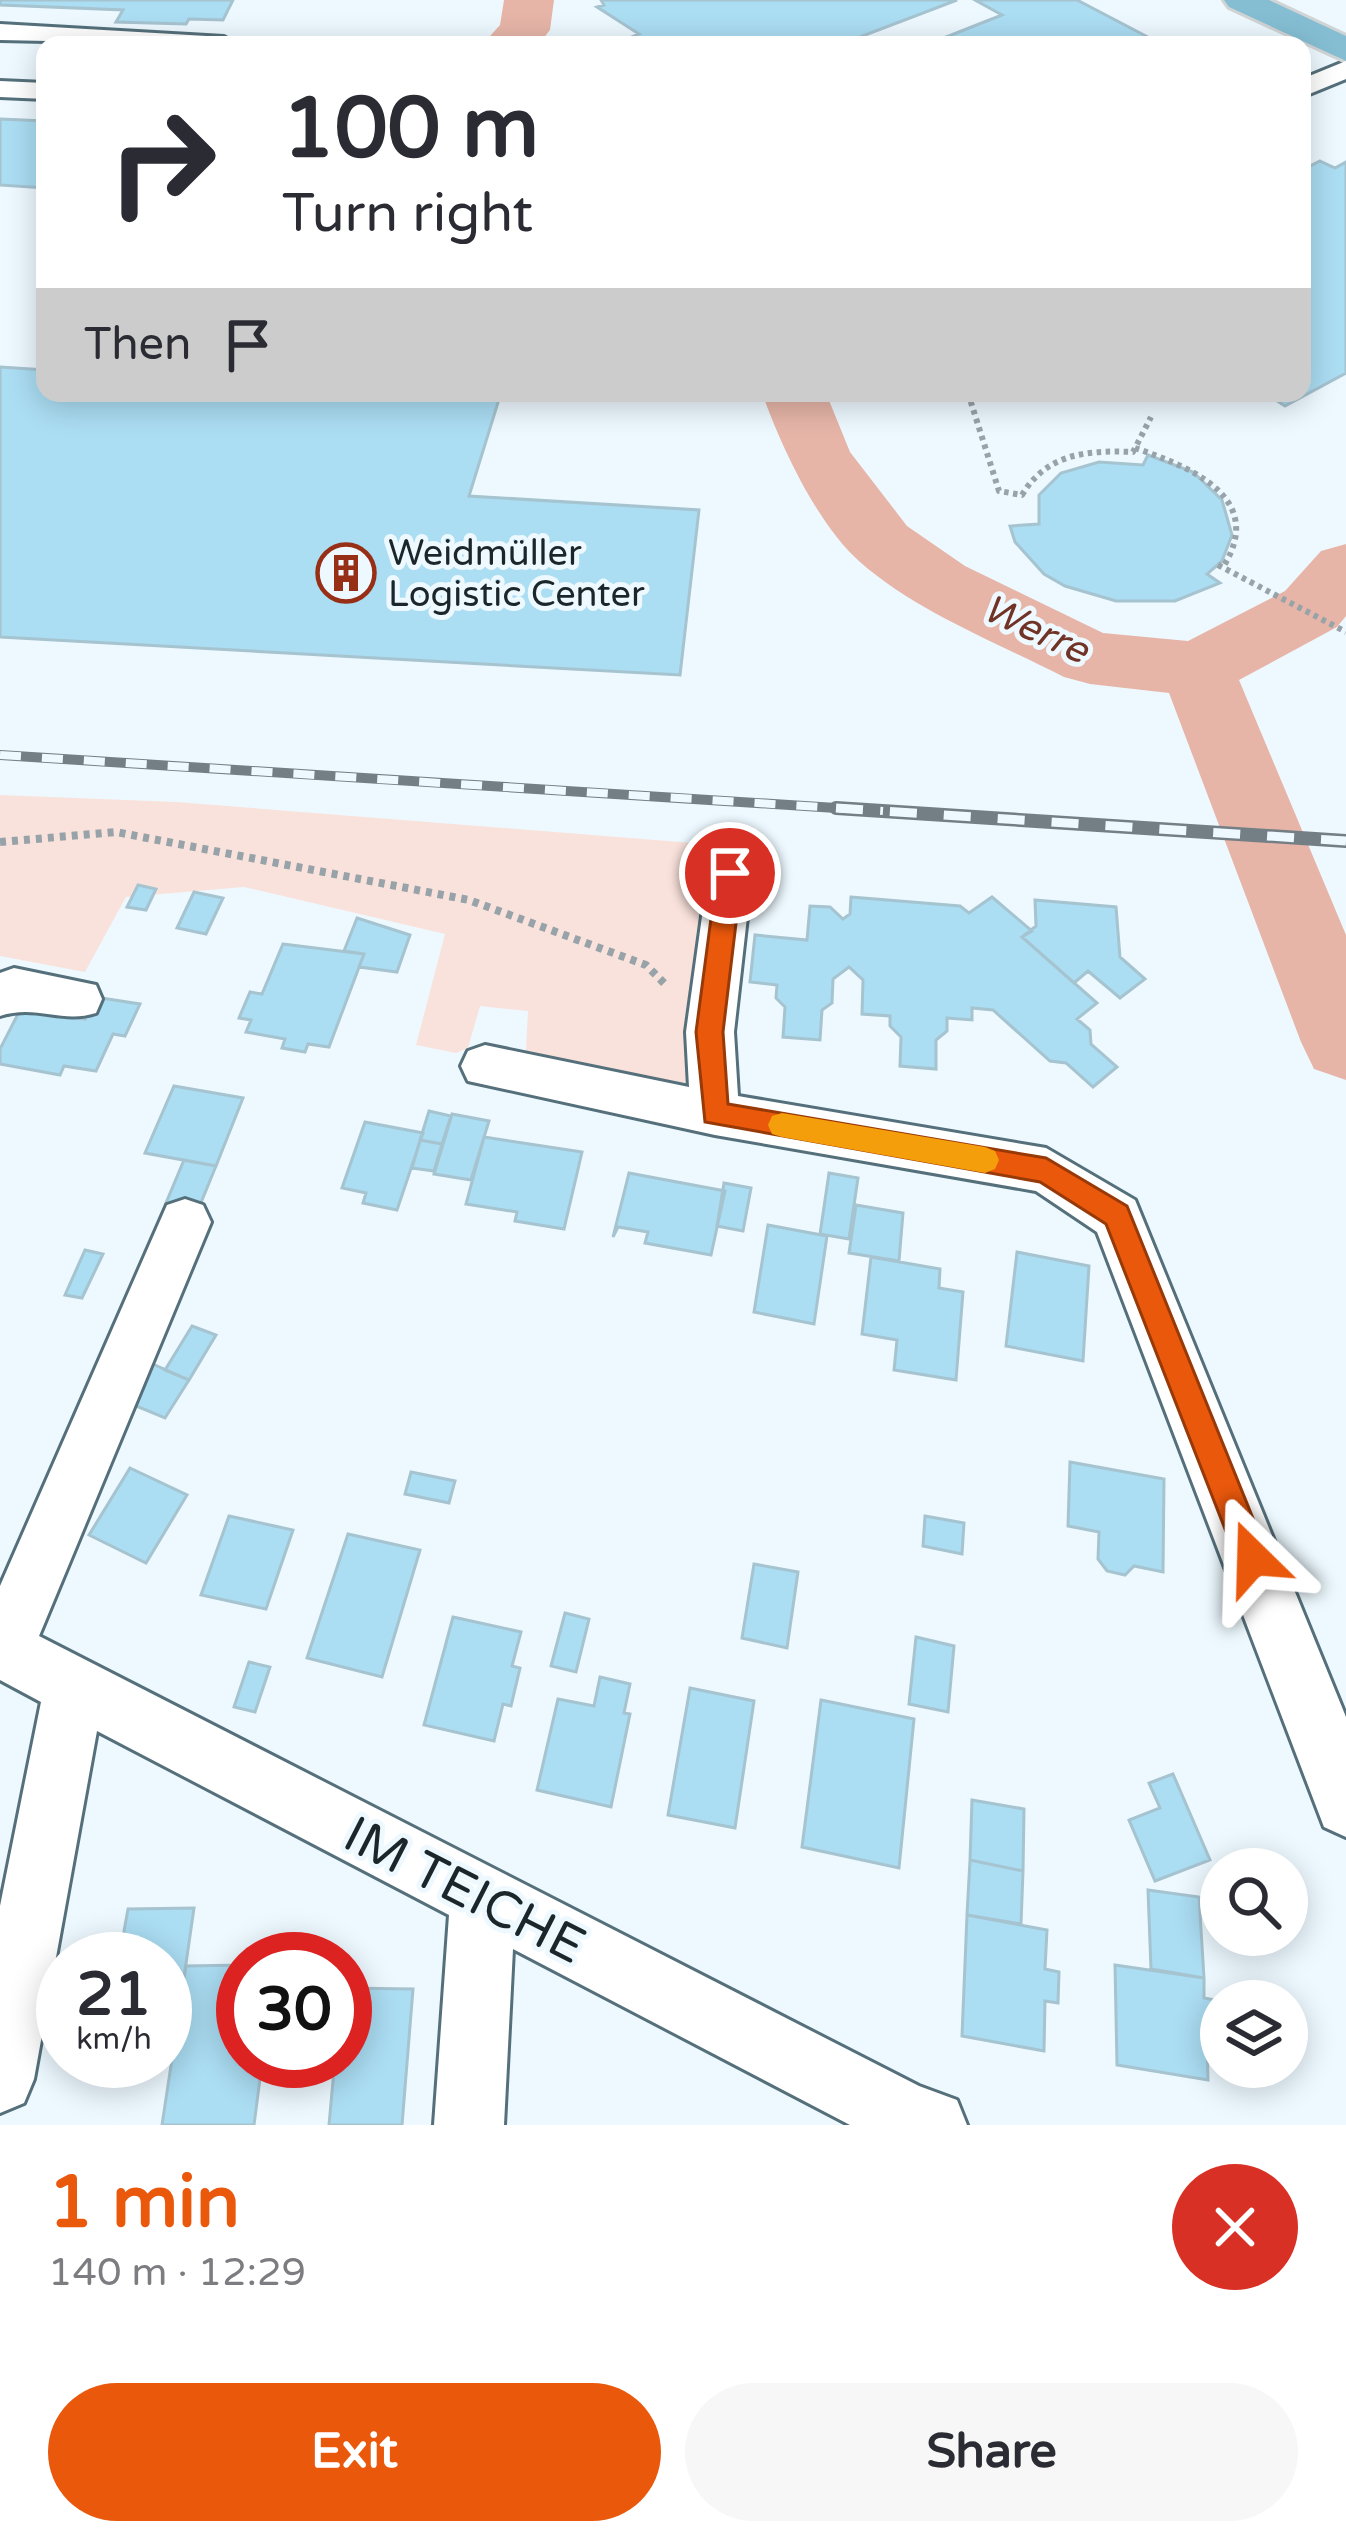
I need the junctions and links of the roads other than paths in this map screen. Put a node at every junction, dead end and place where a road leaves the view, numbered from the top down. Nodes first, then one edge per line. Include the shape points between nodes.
1 (1241, 0) edge
2 (0, 32) edge
3 (69, 36) edge
4 (1346, 50) edge
5 (1346, 69) edge
6 (1311, 85) edge
7 (0, 89) edge
8 (36, 91) edge
9 (730, 873) dead end
10 (0, 998) edge
11 (79, 999) dead end
12 (485, 1066) dead end
13 (715, 1114) junction
14 (185, 1222) dead end
15 (2, 1649) edge
16 (74, 1688) junction
17 (1346, 1805) edge
18 (483, 1899) junction
19 (0, 2079) edge
20 (470, 2125) edge
21 (932, 2125) edge

1 - 4 main road
2 - 3 street
5 - 6 street
7 - 8 street
9 - 13 street via 710,1032
10 - 11 street via 14,987
12 - 13 street
13 - 17 street via 1046,1170 1117,1216
14 - 15 street
15 - 16 street, IM TEICHE
16 - 18 street, IM TEICHE
16 - 19 street
18 - 20 street
18 - 21 street, IM TEICHE

